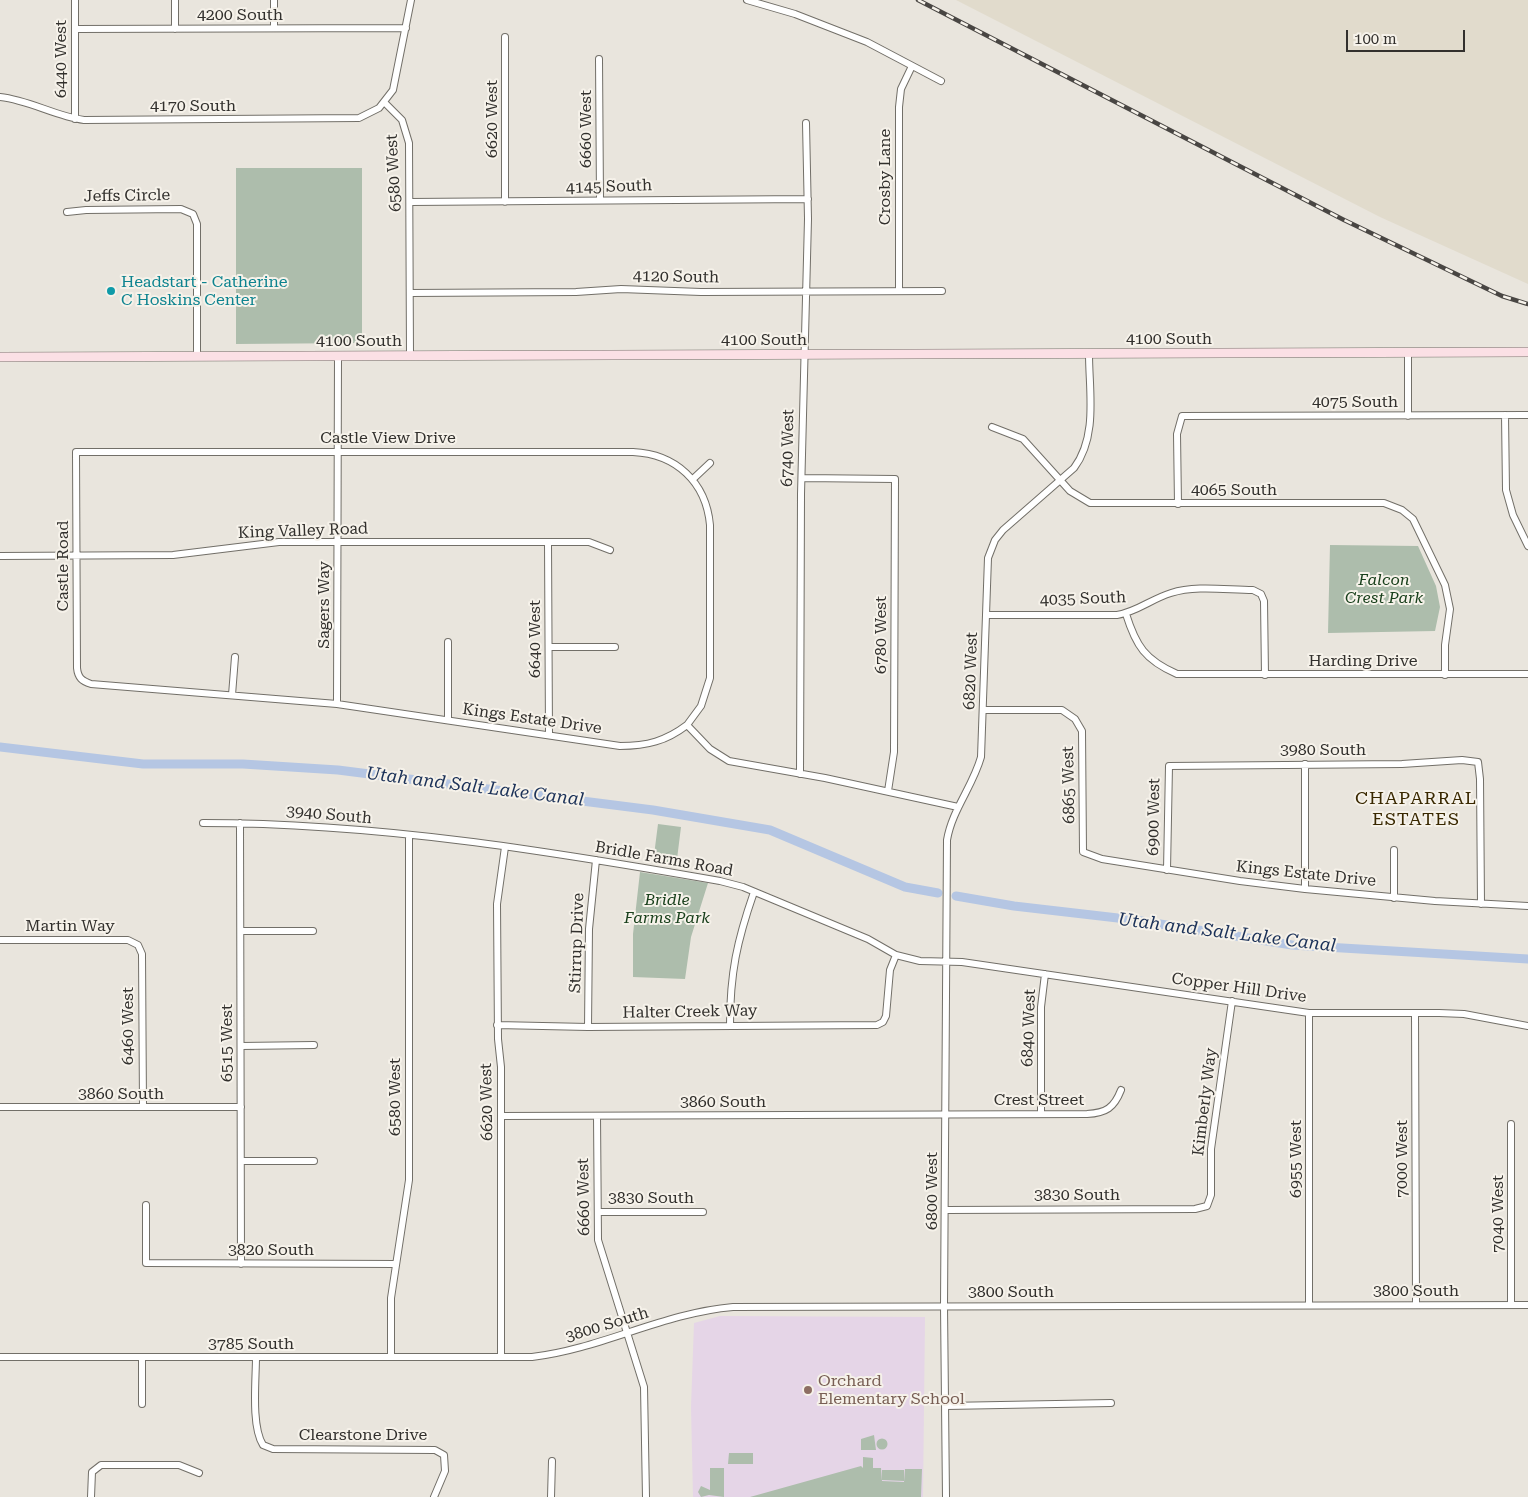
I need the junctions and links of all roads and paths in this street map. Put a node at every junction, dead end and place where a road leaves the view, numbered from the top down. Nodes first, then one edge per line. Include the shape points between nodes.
1 (75, 0) edge
2 (175, 0) edge
3 (274, 0) edge
4 (411, 0) edge
5 (747, 0) edge
6 (274, 28) junction
7 (406, 28) junction
8 (175, 29) junction
9 (75, 30) junction
10 (505, 37) dead end
11 (599, 59) dead end
12 (912, 66) junction
13 (941, 81) dead end
14 (0, 97) edge
15 (385, 103) junction
16 (75, 119) junction
17 (806, 123) dead end
18 (808, 199) junction
19 (600, 200) junction
20 (410, 202) junction
21 (506, 202) junction
22 (67, 212) dead end
23 (899, 291) junction
24 (942, 291) dead end
25 (805, 292) junction
26 (410, 293) junction
27 (1528, 352) edge
28 (1089, 354) junction
29 (1408, 354) junction
30 (804, 355) junction
31 (197, 356) junction
32 (338, 356) junction
33 (410, 356) junction
34 (0, 357) edge
35 (1505, 415) junction
36 (1528, 415) edge
37 (1408, 416) junction
38 (992, 427) dead end
39 (76, 452) joint
40 (338, 452) junction
41 (710, 463) dead end
42 (693, 478) junction
43 (802, 478) junction
44 (1060, 480) junction
45 (1178, 504) junction
46 (1525, 532) edge
47 (338, 542) junction
48 (548, 542) junction
49 (1528, 546) edge
50 (610, 550) dead end
51 (0, 556) edge
52 (76, 556) junction
53 (1126, 614) junction
54 (986, 615) junction
55 (448, 642) dead end
56 (549, 647) junction
57 (615, 647) dead end
58 (234, 657) dead end
59 (1528, 674) edge
60 (1265, 675) junction
61 (1445, 675) junction
62 (80, 680) joint
63 (232, 694) junction
64 (337, 704) junction
65 (983, 710) junction
66 (448, 720) junction
67 (687, 725) junction
68 (549, 735) junction
69 (1305, 764) junction
70 (1169, 766) joint
71 (800, 774) junction
72 (888, 791) junction
73 (958, 807) junction
74 (203, 823) dead end
75 (240, 823) junction
76 (409, 835) junction
77 (453, 839) joint
78 (505, 847) junction
79 (1394, 850) dead end
80 (1083, 852) joint
81 (596, 860) junction
82 (1167, 870) junction
83 (947, 886) joint
84 (1305, 889) junction
85 (754, 892) junction
86 (1394, 898) junction
87 (1481, 904) junction
88 (1528, 906) edge
89 (240, 931) junction
90 (313, 931) dead end
91 (0, 940) edge
92 (138, 944) joint
93 (896, 955) junction
94 (947, 961) junction
95 (1045, 974) junction
96 (1232, 1001) junction
97 (1309, 1013) junction
98 (1415, 1013) junction
99 (498, 1025) junction
100 (730, 1025) junction
101 (1528, 1026) edge
102 (588, 1027) junction
103 (314, 1045) dead end
104 (241, 1046) junction
105 (1121, 1090) dead end
106 (0, 1107) edge
107 (143, 1107) junction
108 (241, 1108) junction
109 (1041, 1114) junction
110 (946, 1115) junction
111 (501, 1116) junction
112 (597, 1116) junction
113 (1511, 1124) dead end
114 (241, 1161) junction
115 (314, 1161) dead end
116 (146, 1204) dead end
117 (1207, 1206) joint
118 (946, 1210) junction
119 (598, 1212) junction
120 (703, 1212) dead end
121 (241, 1264) junction
122 (396, 1264) junction
123 (1309, 1305) junction
124 (1416, 1305) junction
125 (1511, 1305) junction
126 (1528, 1305) edge
127 (944, 1306) junction
128 (628, 1334) junction
129 (0, 1357) edge
130 (391, 1357) junction
131 (502, 1357) junction
132 (142, 1358) junction
133 (256, 1358) junction
134 (1111, 1403) dead end
135 (142, 1404) dead end
136 (946, 1406) junction
137 (552, 1461) dead end
138 (199, 1473) dead end
139 (91, 1497) edge
140 (434, 1497) edge
141 (552, 1497) edge
142 (646, 1497) edge
143 (946, 1497) edge

1 - 9 street, 6440 West
2 - 8 street
3 - 6 street
4 - 7 street
5 - 12 street via 826,26 890,53
6 - 7 street, 4200 South
6 - 8 street, 4200 South
7 - 15 street via 395,84
8 - 9 street, 4200 South
9 - 16 street, 6440 West
10 - 21 street, 6620 West
11 - 19 street, 6660 West
12 - 13 street
12 - 23 street, Crosby Lane via 901,89 898,107
14 - 16 street, 4170 South
15 - 16 street, 4170 South via 366,116 346,120
15 - 20 street, 6580 West via 402,120 407,132
17 - 18 street, 6740 West
18 - 19 street, 4145 South
18 - 25 street, 6740 West
19 - 21 street, 4145 South
20 - 21 street, 4145 South
20 - 26 street, 6580 West
22 - 31 street, Jeffs Circle via 181,209 193,214 197,224
23 - 24 street, 4120 South
23 - 25 street, 4120 South
25 - 26 street, 4120 South via 621,289
25 - 30 street, 6740 West
26 - 33 street, 6580 West
27 - 29 main road, 4100 South
28 - 29 main road, 4100 South
28 - 30 main road, 4100 South
28 - 44 street via 1088,445 1074,468
29 - 37 street
30 - 33 main road, 4100 South
30 - 43 street, 6740 West
31 - 32 main road, 4100 South
31 - 34 main road, 4100 South
32 - 33 main road, 4100 South
32 - 40 street, Sagers Way
35 - 36 street, 4075 South
35 - 37 street, 4075 South
35 - 46 street via 1506,490 1510,507
37 - 45 street, 4075 South via 1182,416 1178,434
38 - 44 street, 4065 South via 1023,439
39 - 40 street, Castle View Drive
39 - 52 street, Castle Road
40 - 42 street, Castle View Drive via 642,452 666,459
40 - 47 street, Sagers Way
41 - 42 street
42 - 67 street, Castle View Drive via 706,502 710,525 710,671 705,699
43 - 71 street, 6740 West
43 - 72 street, 6780 West via 895,479 894,758
44 - 45 street, 4065 South via 1078,498 1090,503
44 - 54 street, 6820 West via 995,540 988,558
45 - 61 street, 4065 South via 1384,503 1402,510 1413,519 1449,598
46 - 49 street
47 - 48 street, King Valley Road
47 - 52 street, King Valley Road via 264,543 173,555
47 - 64 street, Sagers Way
48 - 50 street, King Valley Road via 589,542
48 - 56 street, 6640 West
51 - 52 street, King Valley Road
52 - 62 street, Castle Road via 77,668
53 - 54 street, 4035 South
53 - 60 street, Harding Drive via 1138,646 1149,659 1177,674
53 - 60 street, 4035 South via 1160,597 1181,591 1253,590 1263,597
54 - 65 street, 6820 West
55 - 66 street
56 - 57 street
56 - 68 street, 6640 West
58 - 63 street
59 - 61 street, Harding Drive
60 - 61 street, Harding Drive
62 - 63 street, Kings Estate Drive via 91,684
63 - 64 street, Kings Estate Drive
64 - 66 street, Kings Estate Drive
65 - 73 street, 6820 West via 981,757 974,779
65 - 80 street, 6865 West via 1062,710 1075,719 1082,731
66 - 68 street, Kings Estate Drive
67 - 68 street, Kings Estate Drive via 659,742 640,746
67 - 71 street via 710,749 729,761
69 - 70 street, 3980 South
69 - 84 street
69 - 87 street, 3980 South via 1478,762
70 - 82 street, 6900 West
71 - 72 street
72 - 73 street
73 - 83 street, 6820 West via 947,840
74 - 75 street, 3940 South
75 - 76 street, 3940 South
75 - 89 street, 6515 West
76 - 77 street, 3940 South
76 - 122 street, 6580 West via 409,1180
77 - 78 street, Bridle Farms Road
78 - 81 street, Bridle Farms Road
78 - 99 street, 6620 West via 498,895
79 - 86 street
80 - 82 street, Kings Estate Drive via 1102,859
81 - 85 street, Bridle Farms Road via 720,880
81 - 102 street, Stirrup Drive via 589,923
82 - 84 street, Kings Estate Drive
83 - 94 street, 6800 West
84 - 86 street, Kings Estate Drive
85 - 93 street, Bridle Farms Road via 868,939
85 - 100 street via 734,960
86 - 87 street, Kings Estate Drive
87 - 88 street, Kings Estate Drive
89 - 90 street
89 - 104 street, 6515 West
91 - 92 street, Martin Way via 128,940
92 - 107 street, 6460 West via 142,954
93 - 94 street, Bridle Farms Road via 913,960
93 - 100 street, Halter Creek Way via 891,966 883,1022 873,1025
94 - 95 street, Copper Hill Drive
94 - 110 street, 6800 West
95 - 96 street, Copper Hill Drive
95 - 109 street, 6840 West via 1041,1007
96 - 97 street, Copper Hill Drive
96 - 117 street, Kimberly Way via 1211,1149 1211,1194
97 - 98 street, Copper Hill Drive
97 - 123 street, 6955 West
98 - 101 street, Copper Hill Drive via 1464,1014
98 - 124 street, 7000 West
99 - 102 street, Halter Creek Way
99 - 111 street, 6620 West
100 - 102 street, Halter Creek Way
103 - 104 street
104 - 108 street, 6515 West
105 - 109 street, Crest Street via 1114,1105 1104,1112
106 - 107 street, 3860 South
107 - 108 street, 3860 South
108 - 114 street, 6515 West
109 - 110 street, Crest Street
110 - 112 street, 3860 South
110 - 118 street, 6800 West
111 - 112 street, 3860 South
111 - 131 street, 6620 West
112 - 119 street, 6660 West
113 - 125 street, 7040 West
114 - 115 street
114 - 121 street, 6515 West
116 - 121 street, 3820 South via 146,1263
117 - 118 street, 3830 South via 1195,1209
118 - 127 street, 6800 West
119 - 120 street, 3830 South
119 - 128 street, 6660 West via 600,1250
121 - 122 street, 3820 South
122 - 130 street, 6580 West via 391,1298
123 - 124 street, 3800 South
123 - 127 street, 3800 South
124 - 125 street, 3800 South
125 - 126 street, 3800 South
127 - 128 street, 3800 South via 733,1307 698,1312
127 - 136 street, 6800 West
128 - 131 street, 3800 South via 556,1354
128 - 142 street, 6660 West via 646,1393
129 - 132 street, 3785 South
130 - 131 street, 3785 South
130 - 133 street, 3785 South
132 - 133 street, 3785 South
132 - 135 street
133 - 140 street, Clearstone Drive via 257,1425 265,1447 435,1450 444,1456 446,1467
134 - 136 street
136 - 143 street, 6800 West
137 - 141 street
138 - 139 street via 179,1464 101,1465 92,1472

